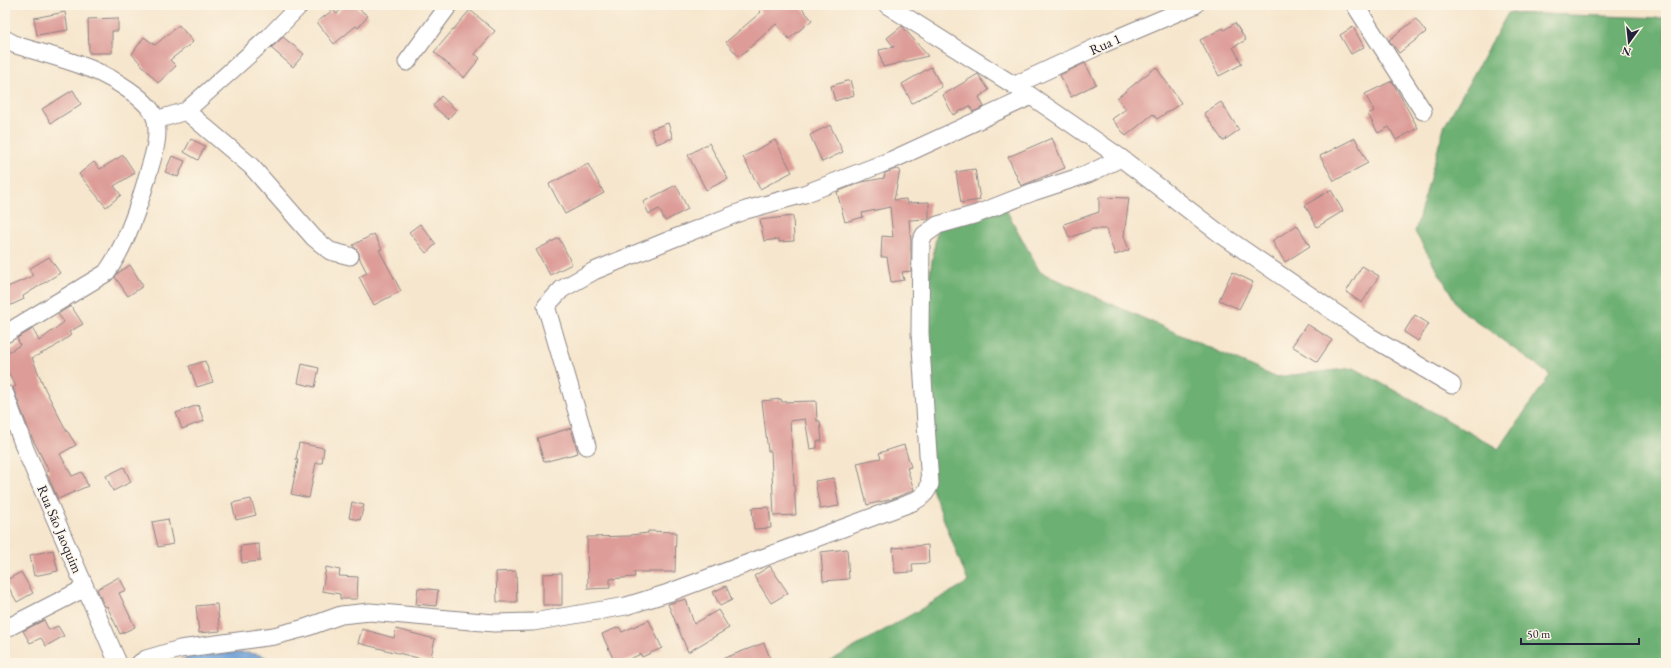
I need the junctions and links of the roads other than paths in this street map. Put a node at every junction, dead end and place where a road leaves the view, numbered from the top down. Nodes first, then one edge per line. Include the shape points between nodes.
1 (300, 5) edge
2 (449, 5) edge
3 (887, 5) edge
4 (1196, 5) edge
5 (1355, 5) edge
6 (5, 39) edge
7 (407, 62) dead end
8 (1015, 85) junction
9 (1032, 96) junction
10 (186, 111) junction
11 (1423, 111) dead end
12 (156, 120) junction
13 (1121, 158) junction
14 (350, 256) dead end
15 (5, 334) edge
16 (1452, 385) dead end
17 (5, 394) edge
18 (587, 446) dead end
19 (85, 588) junction
20 (5, 629) edge
21 (118, 663) edge
22 (140, 663) edge

1 - 10 street via 270,36
2 - 7 street
3 - 8 street
4 - 8 street, Rua 1
5 - 11 street
6 - 12 street via 16,45 92,69 127,89 148,105
8 - 9 street
9 - 13 street
9 - 18 street via 892,160 804,194 746,210 594,271 562,289 546,306
10 - 12 street
10 - 14 street via 251,166 314,238 330,251
12 - 15 street via 158,140 143,193 116,259 106,273
13 - 16 street via 1255,258 1369,336
13 - 22 street via 1088,174 977,214 938,225 924,235 921,242 920,333 930,484 927,492 918,500 668,593 626,606 533,622 494,623 370,612 341,615 274,636 180,649
17 - 19 street, Rua São Jaoquim via 25,449
19 - 20 street
19 - 21 street, Rua São Jaoquim

